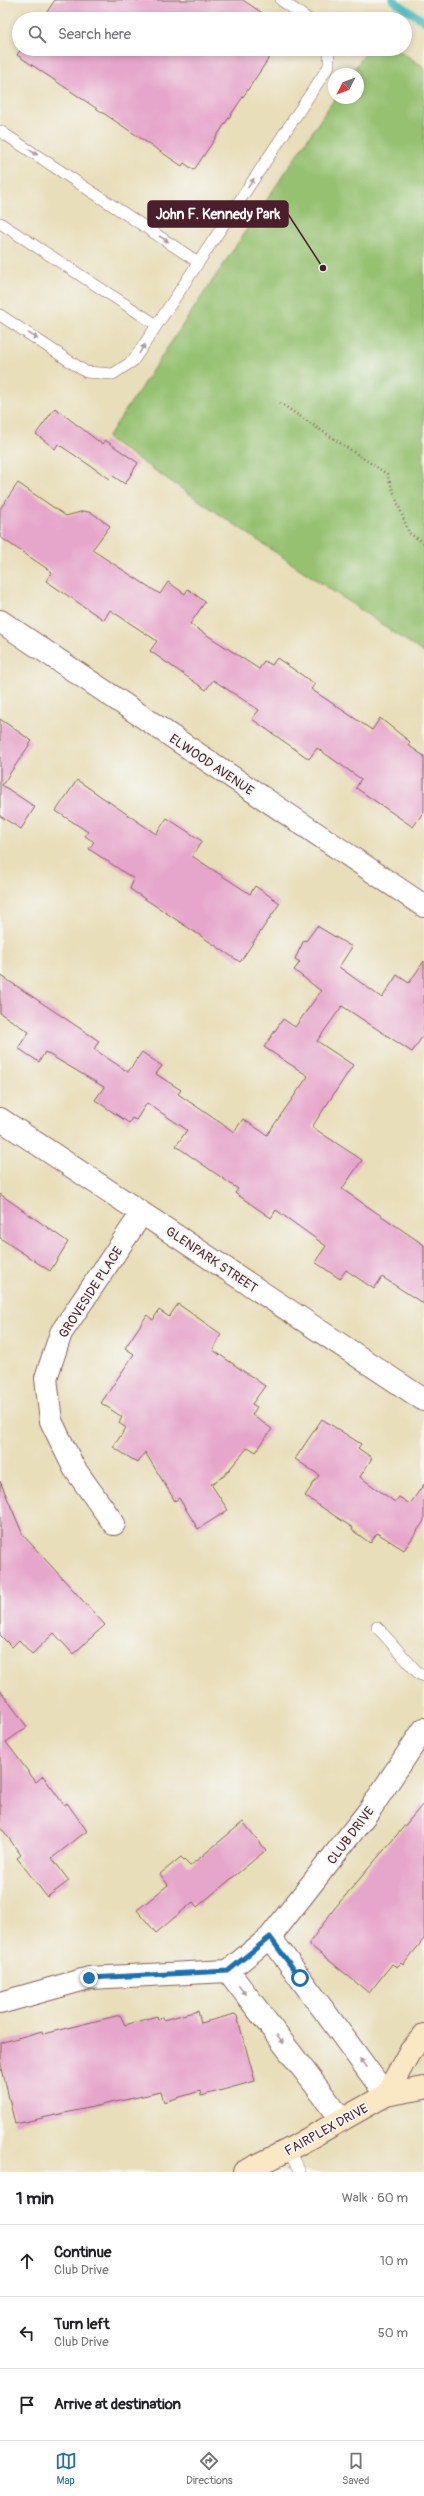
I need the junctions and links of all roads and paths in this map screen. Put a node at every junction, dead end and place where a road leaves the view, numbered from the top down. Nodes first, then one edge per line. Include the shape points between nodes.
1 (281, 0) edge
2 (298, 12) edge
3 (329, 56) edge
4 (0, 131) edge
5 (0, 223) edge
6 (198, 262) junction
7 (0, 315) edge
8 (157, 325) junction
9 (280, 403) dead end
10 (424, 543) edge
11 (0, 621) edge
12 (424, 906) edge
13 (0, 1119) edge
14 (142, 1213) junction
15 (424, 1400) edge
16 (114, 1524) dead end
17 (377, 1627) dead end
18 (424, 1676) edge
19 (424, 1729) edge
20 (270, 1937) junction
21 (228, 1971) junction
22 (0, 2003) edge
23 (424, 2036) edge
24 (424, 2088) edge
25 (386, 2095) junction
26 (342, 2120) junction
27 (288, 2150) junction
28 (244, 2172) edge
29 (300, 2172) edge

1 - 2 lane
6 -> 3 lane via 329,66
4 -> 6 lane
5 - 8 lane
6 - 8 lane
7 -> 8 lane via 86,372 113,374 134,361
9 - 10 path via 387,474 409,533
11 - 12 street, ELWOOD AVENUE
13 - 14 street, GLENPARK STREET
14 - 15 street, GLENPARK STREET
14 - 16 street, GROVESIDE PLACE via 61,1333 46,1378 51,1421 74,1468
17 - 18 lane via 419,1674
19 - 20 street, CLUB DRIVE via 371,1808
20 - 21 street, CLUB DRIVE
25 -> 20 street
21 - 22 street via 89,1978
21 -> 26 street
23 - 25 main road via 409,2052
24 - 25 main road, FAIRPLEX DRIVE
25 - 26 main road, FAIRPLEX DRIVE
26 - 27 main road, FAIRPLEX DRIVE
27 - 28 main road, FAIRPLEX DRIVE
27 - 29 lane

